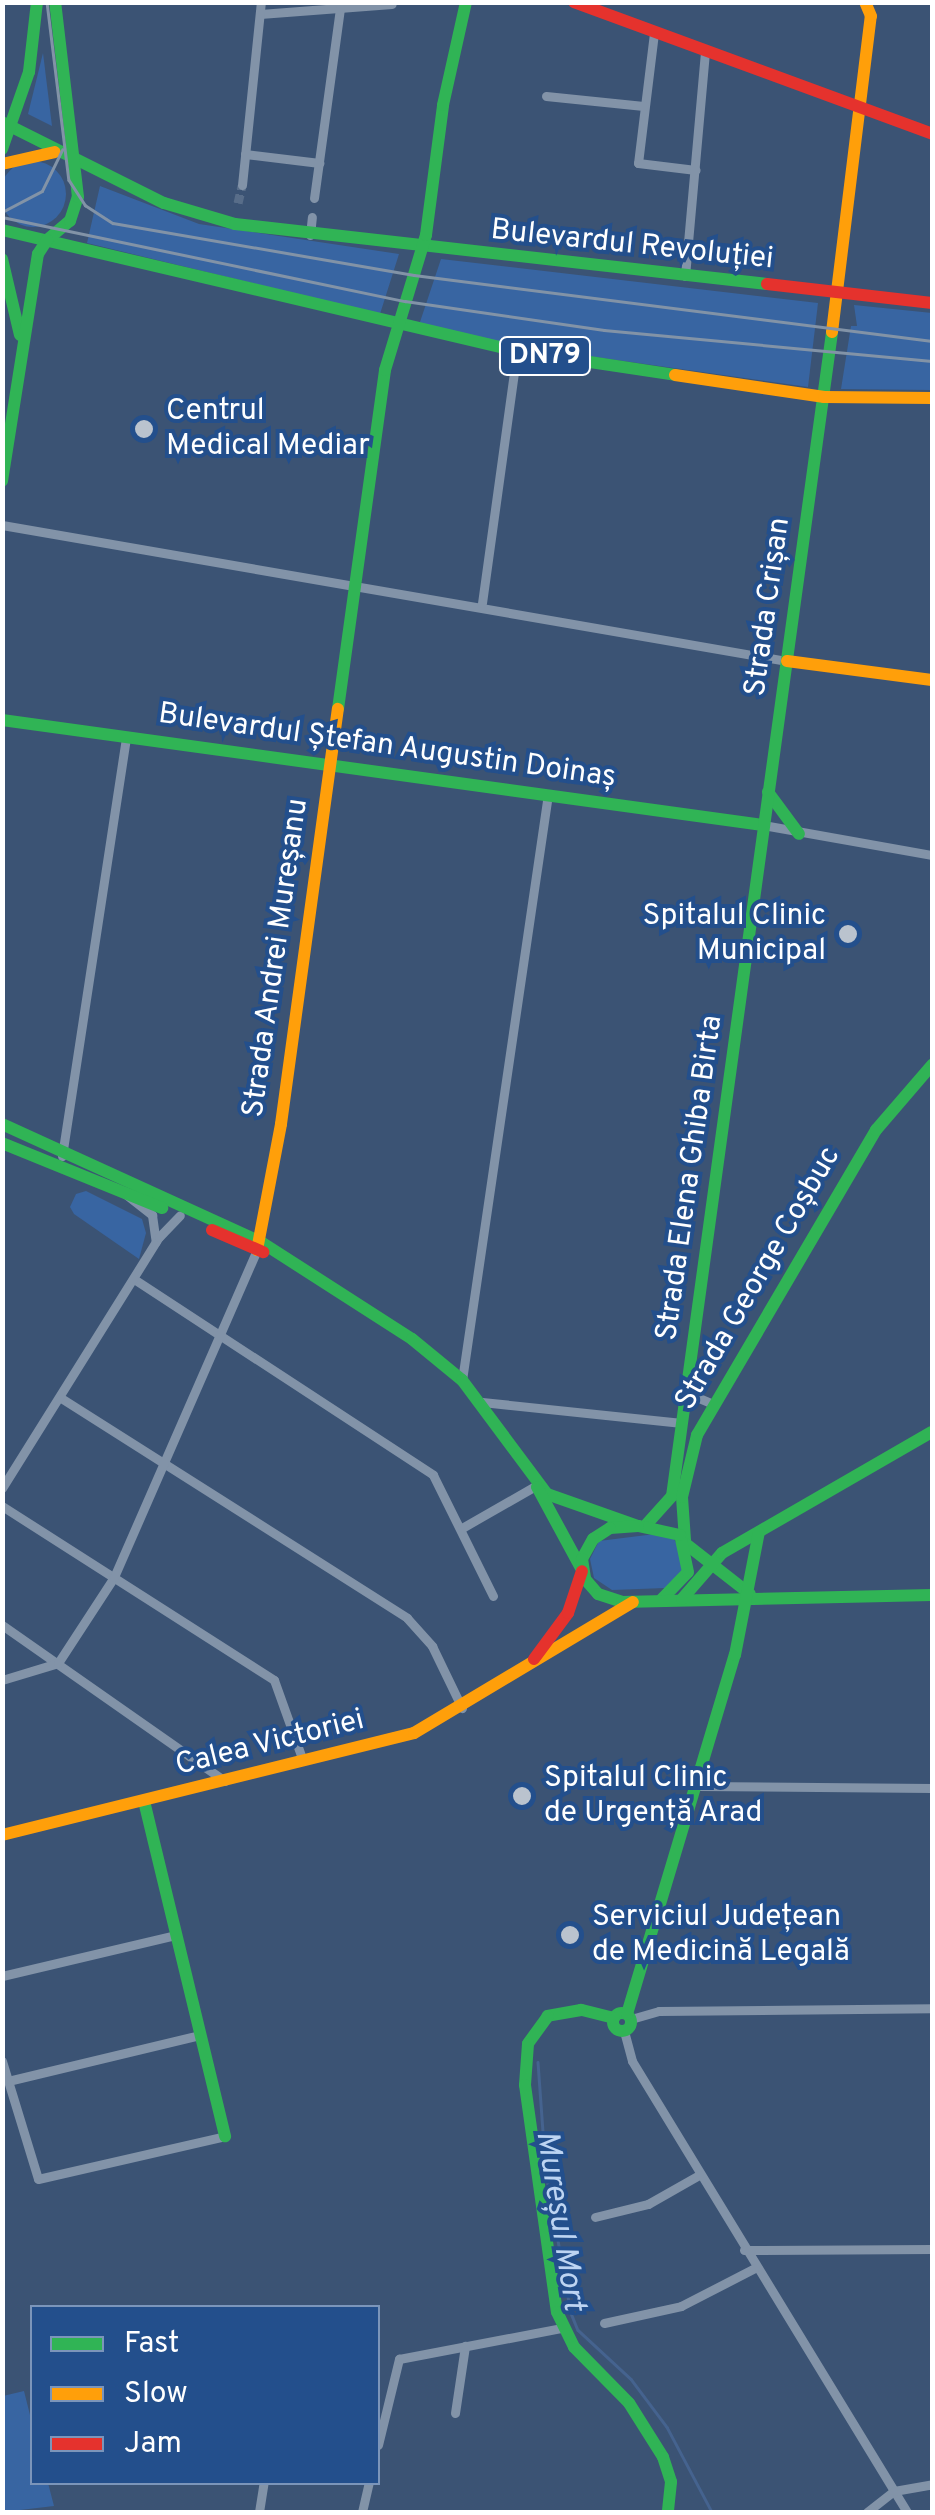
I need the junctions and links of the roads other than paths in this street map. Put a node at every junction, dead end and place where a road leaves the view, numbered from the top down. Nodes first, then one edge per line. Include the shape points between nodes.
1 (36, 2) edge
2 (55, 2) edge
3 (261, 2) edge
4 (574, 2) edge
5 (865, 2) edge
6 (392, 4) edge
7 (461, 6) edge
8 (340, 8) junction
9 (260, 14) junction
10 (654, 32) junction
11 (706, 52) junction
12 (546, 96) dead end
13 (643, 106) junction
14 (859, 108) junction
15 (7, 124) edge
16 (932, 134) edge
17 (2, 149) edge
18 (59, 152) junction
19 (245, 154) junction
20 (76, 162) junction
21 (319, 163) junction
22 (2, 164) edge
23 (696, 170) junction
24 (242, 185) tunnel mouth
25 (314, 198) dead end
26 (312, 217) dead end
27 (2, 230) edge
28 (310, 237) junction
29 (46, 240) junction
30 (422, 250) junction
31 (2, 258) edge
32 (684, 276) junction
33 (836, 292) junction
34 (932, 303) edge
35 (396, 325) junction
36 (22, 342) junction
37 (516, 352) junction
38 (824, 396) junction
39 (932, 398) edge
40 (2, 481) edge
41 (2, 525) edge
42 (356, 583) junction
43 (482, 604) junction
44 (786, 661) junction
45 (932, 680) edge
46 (2, 720) edge
47 (126, 736) junction
48 (328, 764) junction
49 (768, 792) junction
50 (548, 793) junction
51 (763, 826) junction
52 (799, 834) junction
53 (932, 855) edge
54 (932, 1065) edge
55 (3, 1125) edge
56 (2, 1143) edge
57 (62, 1156) junction
58 (124, 1193) junction
59 (180, 1215) junction
60 (155, 1244) junction
61 (259, 1246) junction
62 (137, 1281) junction
63 (220, 1336) junction
64 (462, 1380) junction
65 (687, 1393) junction
66 (61, 1398) junction
67 (482, 1402) junction
68 (715, 1405) junction
69 (682, 1423) junction
70 (932, 1432) edge
71 (166, 1463) junction
72 (536, 1485) junction
73 (2, 1488) edge
74 (2, 1506) edge
75 (642, 1526) junction
76 (462, 1528) junction
77 (759, 1532) junction
78 (685, 1542) junction
79 (710, 1563) junction
80 (581, 1569) junction
81 (114, 1577) junction
82 (750, 1594) junction
83 (932, 1595) edge
84 (494, 1596) dead end
85 (682, 1599) junction
86 (662, 1600) junction
87 (633, 1602) junction
88 (2, 1625) edge
89 (532, 1661) junction
90 (58, 1663) junction
91 (2, 1680) edge
92 (462, 1708) junction
93 (303, 1761) junction
94 (226, 1780) junction
95 (698, 1786) junction
96 (932, 1788) edge
97 (144, 1801) junction
98 (2, 1835) edge
99 (176, 1935) junction
100 (2, 1976) edge
101 (932, 2008) edge
102 (624, 2020) junction
103 (200, 2035) junction
104 (2, 2061) edge
105 (8, 2082) junction
106 (225, 2136) joint
107 (699, 2175) junction
108 (595, 2217) dead end
109 (932, 2248) edge
110 (744, 2250) junction
111 (755, 2268) junction
112 (604, 2323) dead end
113 (562, 2328) junction
114 (464, 2346) junction
115 (455, 2413) dead end
116 (380, 2437) edge
117 (932, 2484) edge
118 (264, 2485) edge
119 (368, 2485) edge
120 (894, 2491) junction
121 (670, 2511) edge
122 (259, 2512) edge
123 (362, 2512) edge
124 (866, 2512) edge
125 (906, 2512) edge

1 - 15 main road via 33,54
2 - 20 main road
3 - 9 street
4 - 10 main road
5 - 14 main road via 870,16
6 - 8 street
7 - 30 main road
8 - 9 street
8 - 21 street
9 - 19 street
10 - 11 main road
10 - 13 street
11 - 14 main road
11 - 23 street
12 - 13 street
13 - 23 street via 638,163
14 - 16 main road
14 - 33 main road
15 - 17 main road
15 - 18 main road, Bulevardul Revoluției
18 - 20 main road, Bulevardul Revoluției
18 - 22 main road
19 - 21 street
19 - 24 street
20 - 28 main road, Bulevardul Revoluției via 198,215
20 - 29 main road via 74,213
21 - 25 street
23 - 32 street
26 - 28 street
27 - 29 main road, DN79
28 - 30 main road, Bulevardul Revoluției
29 - 35 main road, DN79
29 - 36 main road
30 - 32 main road, Bulevardul Revoluției
30 - 35 main road
31 - 36 main road
32 - 33 main road, Bulevardul Revoluției
33 - 34 main road, Bulevardul Revoluției
33 - 38 main road
35 - 37 main road, DN79
35 - 42 main road, Strada Andrei Mureșanu
36 - 40 main road
37 - 38 main road, DN79
37 - 43 street
38 - 39 main road, DN79
38 - 44 main road, Strada Crișan
41 - 42 street
42 - 43 street
42 - 48 main road, Strada Andrei Mureșanu
43 - 44 street
44 - 45 main road
44 - 49 main road, Strada Crișan
46 - 47 main road, Bulevardul Ștefan Augustin Doinaș
47 - 48 main road, Bulevardul Ștefan Augustin Doinaș
47 - 57 street
48 - 50 main road, Bulevardul Ștefan Augustin Doinaș
48 - 61 main road, Strada Andrei Mureșanu
49 - 51 main road, Strada Crișan
49 - 52 main road
50 - 51 main road, Bulevardul Ștefan Augustin Doinaș
50 - 64 street
51 - 52 street
51 - 65 main road, Strada Elena Ghiba Birta
52 - 53 street
54 - 68 main road, Strada George Coșbuc via 876,1130
55 - 57 main road
56 - 58 main road
57 - 61 main road
58 - 59 main road
58 - 60 street via 152,1215
59 - 60 street
59 - 61 main road
60 - 62 street
61 - 63 street
61 - 64 main road via 412,1339
62 - 63 street
62 - 66 street
63 - 71 street
63 - 76 street via 427,1470
64 - 67 main road
65 - 68 street
65 - 69 main road, Strada Elena Ghiba Birta
66 - 71 street
66 - 73 street
67 - 69 street
67 - 72 main road
68 - 78 main road, Strada George Coșbuc via 692,1449 682,1498
69 - 75 main road, Strada Elena Ghiba Birta via 671,1502
70 - 77 main road
71 - 81 street
71 - 92 street via 407,1618 432,1646
72 - 75 main road via 562,1504
72 - 76 street
72 - 80 main road
74 - 81 street
75 - 78 main road
75 - 80 main road via 600,1533
76 - 84 street
77 - 79 main road
77 - 82 main road
78 - 79 main road
78 - 86 main road via 686,1578
79 - 82 main road
79 - 85 main road
80 - 87 main road via 598,1594
80 - 89 main road, Calea Victoriei via 568,1612
81 - 90 street
81 - 93 street via 278,1684
82 - 83 main road
82 - 85 main road
82 - 95 main road
85 - 86 main road
86 - 87 main road
87 - 89 main road, Calea Victoriei
88 - 90 street
89 - 92 main road, Calea Victoriei
90 - 91 street
90 - 94 street
92 - 93 main road, Calea Victoriei via 414,1733
93 - 94 main road, Calea Victoriei
94 - 97 main road, Calea Victoriei
95 - 96 street
95 - 102 main road
97 - 98 main road, Calea Victoriei
97 - 99 main road
99 - 100 street
99 - 103 main road
101 - 102 street via 659,2011
102 - 107 street via 632,2061
102 - 113 main road via 581,2010 548,2016 533,2032 524,2060
103 - 105 street
103 - 106 main road
104 - 105 street
105 - 106 street via 33,2174 42,2180
107 - 108 street via 648,2204
107 - 110 street
109 - 110 street
110 - 111 street
111 - 112 street via 682,2306
111 - 120 street
113 - 114 street
113 - 121 main road via 645,2426 669,2473
114 - 115 street
114 - 116 street via 401,2358
117 - 120 street
118 - 122 street
119 - 123 street
120 - 124 street
120 - 125 street

